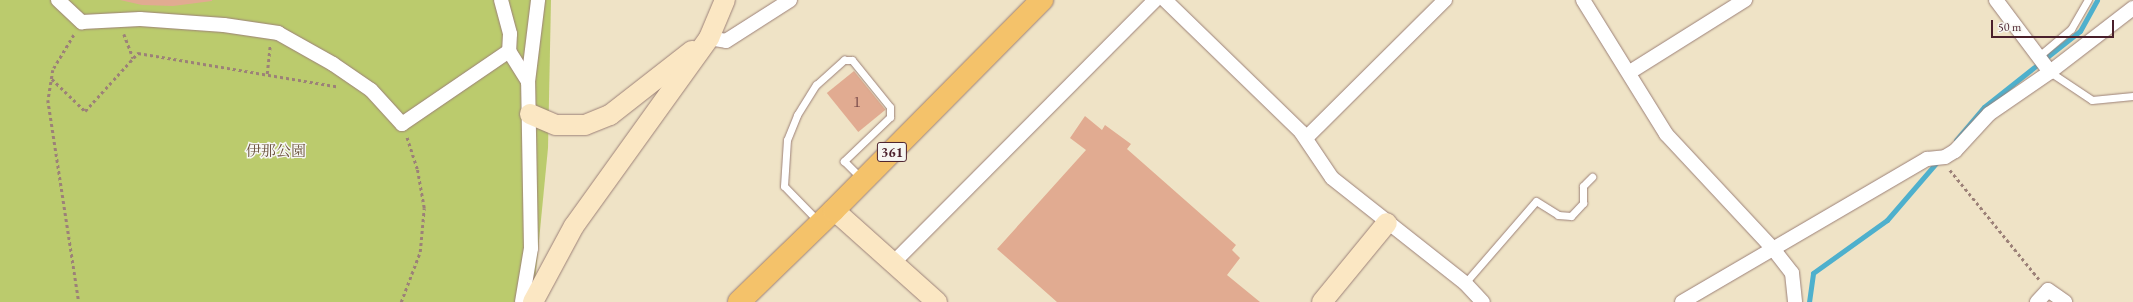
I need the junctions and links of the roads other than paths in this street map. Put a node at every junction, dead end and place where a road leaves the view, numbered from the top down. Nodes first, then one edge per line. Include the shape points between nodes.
1 (58, 0) edge
2 (501, 0) edge
3 (538, 0) edge
4 (735, 0) edge
5 (790, 0) edge
6 (1042, 0) edge
7 (1155, 0) edge
8 (1165, 0) edge
9 (1445, 0) edge
10 (1584, 0) edge
11 (1745, 0) edge
12 (1996, 0) edge
13 (2088, 0) edge
14 (2133, 8) edge
15 (721, 9) edge
16 (710, 38) junction
17 (509, 51) junction
18 (2044, 63) junction
19 (1630, 72) junction
20 (528, 82) junction
21 (2133, 96) edge
22 (530, 114) junction
23 (1306, 138) junction
24 (1592, 177) dead end
25 (863, 181) junction
26 (827, 217) junction
27 (1387, 223) junction
28 (1774, 250) junction
29 (893, 262) junction
30 (1465, 282) junction
31 (522, 302) edge
32 (533, 302) edge
33 (739, 302) edge
34 (937, 302) edge
35 (1322, 302) edge
36 (1483, 302) edge
37 (1682, 302) edge
38 (1795, 302) edge
39 (2037, 302) edge
40 (2065, 302) edge

1 - 17 street via 82,22 140,19 278,32 371,90 402,124
2 - 17 street via 510,34
3 - 20 street
4 - 15 street
5 - 16 street via 726,41
6 - 25 highway, 361
7 - 29 street
8 - 23 street
9 - 23 street
10 - 19 street
11 - 19 street
12 - 18 street
13 - 18 lane via 2071,29
14 - 18 street
15 - 16 street
16 - 22 street via 610,115 585,125 556,125
16 - 32 street via 574,226
17 - 20 street
18 - 21 lane via 2092,100
18 - 28 street via 1955,151 1939,158 1927,159
19 - 28 street via 1666,134
20 - 22 street
22 - 31 street via 531,248
23 - 27 street via 1332,178
24 - 30 lane via 1583,186 1583,203 1571,216 1558,215 1536,201
25 - 26 highway, 361
25 - 26 lane via 844,161 890,117 890,107 852,60 844,60 816,86 797,115 787,140 784,186
26 - 29 street
26 - 33 highway, 361
27 - 30 street
27 - 35 street
28 - 37 street
28 - 38 street via 1792,273
29 - 34 street
30 - 36 street
39 - 40 street via 2048,290

